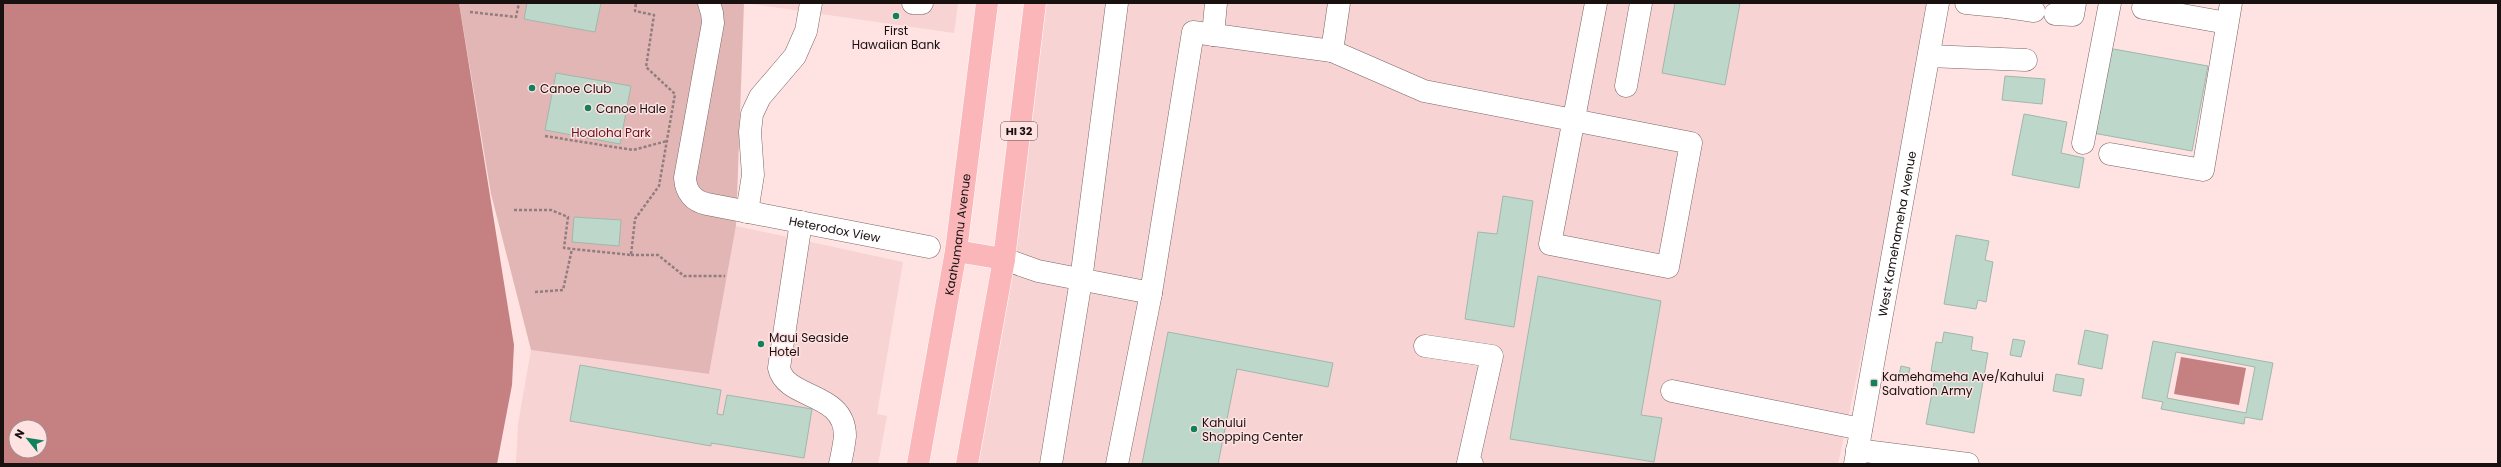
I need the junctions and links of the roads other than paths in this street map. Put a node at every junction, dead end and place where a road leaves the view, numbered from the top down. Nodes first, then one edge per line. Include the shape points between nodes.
1 (709, 3) edge
2 (811, 3) edge
3 (913, 3) edge
4 (922, 3) edge
5 (987, 3) edge
6 (1035, 3) edge
7 (1117, 3) edge
8 (1216, 3) edge
9 (1339, 3) edge
10 (1596, 3) edge
11 (1641, 3) edge
12 (1938, 3) edge
13 (1966, 3) edge
14 (2075, 3) edge
15 (2107, 3) edge
16 (2144, 3) edge
17 (2008, 5) edge
18 (2229, 13) edge
19 (1213, 35) junction
20 (1332, 51) junction
21 (1929, 56) junction
22 (2026, 60) dead end
23 (1626, 86) dead end
24 (1572, 121) junction
25 (2083, 143) dead end
26 (2110, 154) dead end
27 (744, 211) junction
28 (801, 222) junction
29 (929, 247) dead end
30 (956, 251) junction
31 (1004, 259) junction
32 (1081, 280) junction
33 (1151, 293) junction
34 (1425, 346) dead end
35 (1672, 391) dead end
36 (1861, 429) junction
37 (1856, 457) edge
38 (840, 464) edge
39 (918, 464) edge
40 (967, 464) edge
41 (1051, 464) edge
42 (1117, 464) edge
43 (1470, 464) edge
44 (1968, 464) edge

1 - 27 street, Heterodox View via 712,23 686,186 689,193 698,201
2 - 27 street via 806,31 795,56 760,97 752,114 750,132 753,175
3 - 4 street
5 - 30 main road, Kaahumanu Avenue
6 - 31 main road, HI 32
7 - 32 street
8 - 19 street
9 - 20 street
10 - 24 street
11 - 23 street
12 - 21 street, West Kamehameha Avenue
13 - 17 street
14 - 17 street via 2073,15
15 - 25 street
16 - 18 street via 2143,8
18 - 26 street via 2202,170
19 - 20 street
19 - 33 street via 1192,32
20 - 24 street via 1424,91
21 - 22 street
21 - 36 street, West Kamehameha Avenue
24 - 24 street via 1691,143 1668,267 1550,244
27 - 28 street, Heterodox View
28 - 29 street, Heterodox View
28 - 38 street via 779,368 785,381 831,406 839,416 844,436
30 - 31 main road
30 - 39 main road, Kaahumanu Avenue
31 - 32 street via 1038,271
31 - 40 main road, HI 32
32 - 33 street
32 - 41 street
33 - 42 street
34 - 43 street via 1492,356
35 - 36 street
36 - 37 street, West Kamehameha Avenue
37 - 44 street

